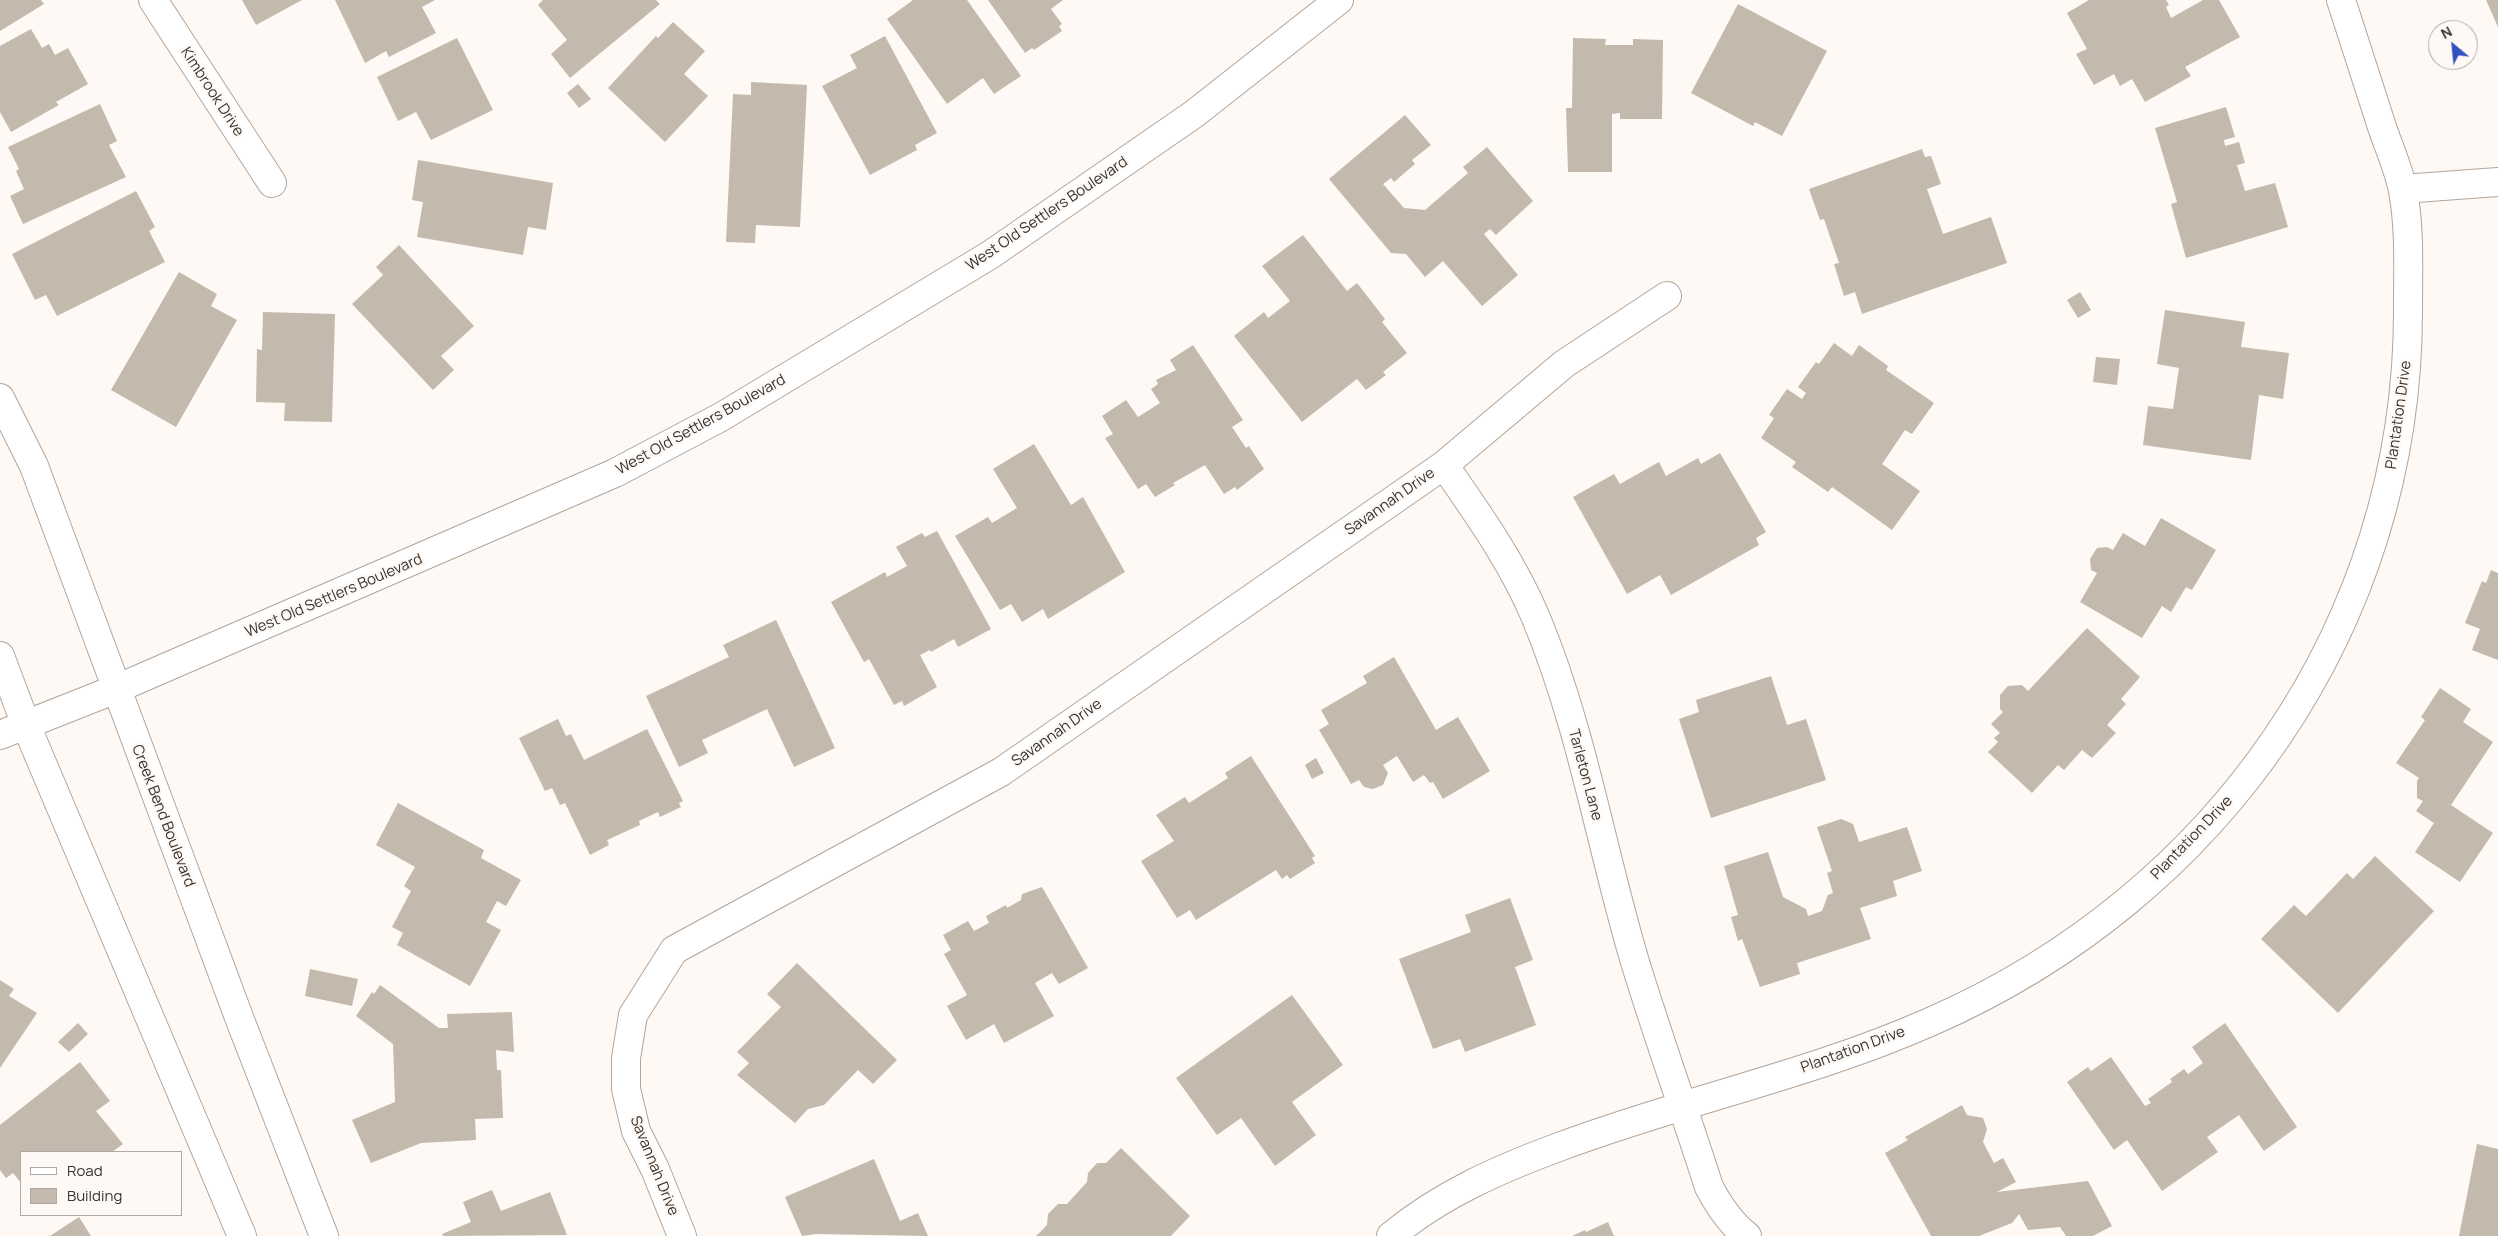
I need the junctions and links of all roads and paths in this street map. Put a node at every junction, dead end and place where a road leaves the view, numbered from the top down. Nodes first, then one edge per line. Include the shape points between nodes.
1 (153, 0) edge
2 (1338, 0) edge
3 (2341, 0) edge
4 (2498, 182) edge
5 (272, 183) dead end
6 (2403, 189) junction
7 (1667, 296) dead end
8 (0, 398) edge
9 (1444, 465) junction
10 (0, 656) edge
11 (116, 689) junction
12 (26, 725) junction
13 (0, 735) edge
14 (1683, 1105) junction
15 (242, 1236) edge
16 (324, 1236) edge
17 (682, 1236) edge
18 (1391, 1236) edge
19 (1747, 1236) edge

1 - 5 street, Kimbrook Drive
2 - 11 street, West Old Settlers Boulevard via 1194,114 990,255 721,417 615,473
3 - 6 street, Plantation Drive
4 - 6 street
6 - 14 street, Plantation Drive via 2408,259 2408,330 2405,396 2395,462 2378,525 2337,631 2298,706 2255,768 2175,861 2073,944 2018,978 1931,1022 1840,1057
7 - 9 street, Savannah Drive via 1564,364
8 - 11 street, Creek Bend Boulevard via 34,466
9 - 14 street, Tarleton Lane via 1485,523 1520,584 1561,683 1635,962
9 - 17 street, Savannah Drive via 1002,772 674,950 633,1015 626,1058 626,1090 636,1131
10 - 12 street
11 - 12 street, West Old Settlers Boulevard
11 - 16 street, Creek Bend Boulevard
12 - 13 street, West Old Settlers Boulevard
12 - 15 street
14 - 18 street, Plantation Drive via 1596,1133 1472,1183 1414,1216
14 - 19 street, Tarleton Lane via 1709,1187 1719,1205

